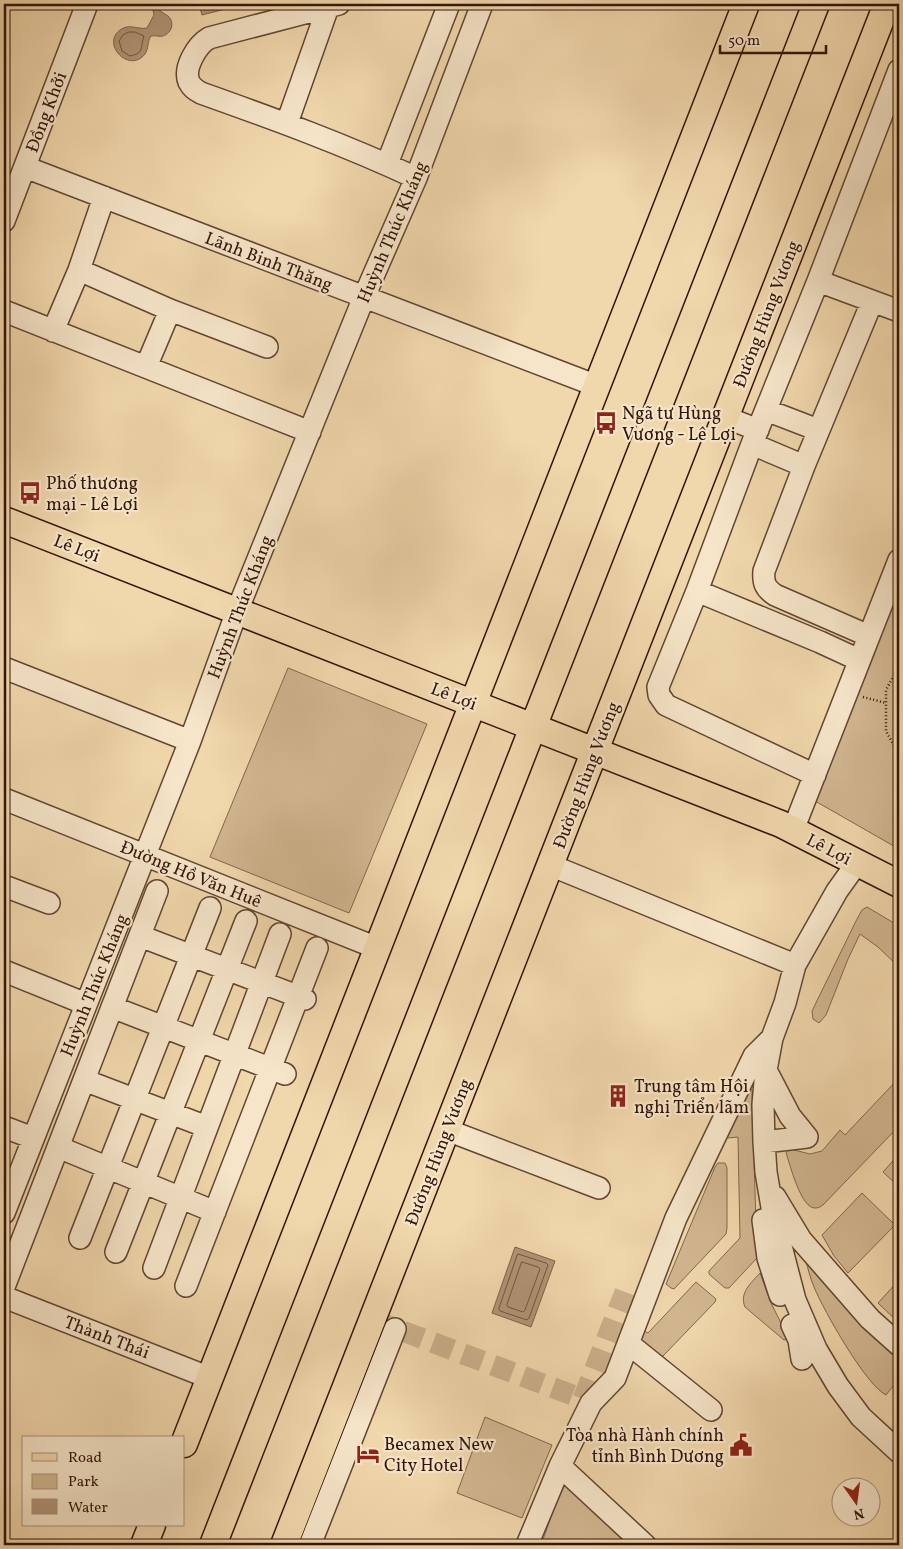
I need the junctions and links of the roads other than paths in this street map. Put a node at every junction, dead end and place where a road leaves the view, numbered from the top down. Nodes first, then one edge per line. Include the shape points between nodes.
1 (87, 4) edge
2 (449, 4) edge
3 (482, 4) edge
4 (746, 4) edge
5 (816, 4) edge
6 (334, 5) edge
7 (891, 8) edge
8 (287, 10) edge
9 (899, 70) edge
10 (287, 124) junction
11 (387, 164) junction
12 (25, 167) junction
13 (416, 178) junction
14 (104, 197) junction
15 (4, 220) edge
16 (79, 270) junction
17 (818, 281) junction
18 (364, 297) junction
19 (869, 309) dead end
20 (170, 310) junction
21 (899, 311) edge
22 (4, 312) edge
23 (53, 331) junction
24 (267, 347) dead end
25 (146, 367) junction
26 (597, 386) junction
27 (766, 410) junction
28 (726, 417) junction
29 (818, 430) junction
30 (310, 432) junction
31 (755, 437) junction
32 (804, 466) junction
33 (4, 520) edge
34 (899, 560) edge
35 (697, 591) junction
36 (237, 611) junction
37 (869, 636) junction
38 (859, 660) junction
39 (4, 668) edge
40 (473, 703) junction
41 (533, 727) junction
42 (190, 741) junction
43 (595, 750) junction
44 (814, 774) junction
45 (4, 799) edge
46 (792, 830) junction
47 (145, 855) junction
48 (857, 863) junction
49 (550, 865) junction
50 (899, 884) edge
51 (4, 886) edge
52 (157, 891) dead end
53 (48, 903) dead end
54 (210, 908) dead end
55 (246, 921) dead end
56 (280, 934) dead end
57 (140, 936) junction
58 (317, 948) dead end
59 (377, 948) junction
60 (191, 956) junction
61 (795, 965) junction
62 (227, 969) junction
63 (4, 971) edge
64 (262, 982) junction
65 (302, 997) junction
66 (86, 1004) junction
67 (112, 1007) junction
68 (163, 1027) junction
69 (772, 1038) junction
70 (199, 1041) junction
71 (234, 1054) junction
72 (766, 1070) junction
73 (278, 1071) junction
74 (84, 1080) junction
75 (135, 1100) junction
76 (170, 1113) junction
77 (4, 1127) edge
78 (207, 1127) junction
79 (447, 1130) junction
80 (33, 1138) junction
81 (764, 1142) junction
82 (58, 1147) junction
83 (108, 1168) junction
84 (768, 1181) junction
85 (143, 1182) junction
86 (599, 1188) dead end
87 (180, 1197) junction
88 (215, 1212) junction
89 (4, 1213) edge
90 (80, 1238) dead end
91 (116, 1252) dead end
92 (154, 1268) dead end
93 (4, 1286) edge
94 (186, 1286) dead end
95 (4, 1297) edge
96 (395, 1329) dead end
97 (629, 1344) junction
98 (899, 1345) edge
99 (210, 1378) junction
100 (711, 1410) dead end
101 (185, 1441) edge
102 (336, 1446) junction
103 (899, 1452) edge
104 (560, 1466) junction
105 (152, 1526) edge
106 (144, 1545) edge
107 (214, 1545) edge
108 (284, 1545) edge
109 (310, 1545) edge
110 (527, 1545) edge
111 (645, 1545) edge

1 - 12 street, Đồng Khởi
2 - 11 street
3 - 13 street, Huỳnh Thúc Kháng
4 - 26 main road
5 - 41 main road
6 - 8 street
6 - 10 street
7 - 28 main road, Đường Hùng Vương
8 - 10 street via 202,42 196,49 188,77 190,84 201,93
9 - 17 street
10 - 11 street
11 - 13 street
12 - 14 street, Lãnh Binh Thăng
12 - 15 street, Đồng Khởi
13 - 18 street, Huỳnh Thúc Kháng
14 - 16 street
14 - 18 street, Lãnh Binh Thăng
16 - 20 street
16 - 23 street
17 - 21 street
17 - 27 street
18 - 26 street, Lãnh Binh Thăng
18 - 30 street, Huỳnh Thúc Kháng
19 - 29 street
20 - 24 street
20 - 25 street
22 - 23 street
23 - 25 street
25 - 30 street
26 - 40 main road
27 - 29 street
27 - 31 street
28 - 31 street
28 - 43 main road, Đường Hùng Vương
29 - 32 street
30 - 36 street, Huỳnh Thúc Kháng
31 - 32 street
31 - 35 street
32 - 37 street via 763,580 774,595
33 - 36 main road, Lê Lợi
34 - 37 street
35 - 38 street
35 - 44 street via 658,687 659,695 673,709
36 - 40 main road, Lê Lợi
36 - 42 street, Huỳnh Thúc Kháng
37 - 38 street
38 - 44 street
39 - 42 street
40 - 41 main road, Lê Lợi
40 - 59 main road
41 - 43 main road, Lê Lợi
41 - 107 main road
42 - 47 street, Huỳnh Thúc Kháng
43 - 46 main road, Lê Lợi
43 - 49 main road, Đường Hùng Vương
44 - 46 street
45 - 47 street, Đường Hồ Văn Huê
46 - 48 main road, Lê Lợi
47 - 59 street, Đường Hồ Văn Huê
47 - 66 street, Huỳnh Thúc Kháng
48 - 50 main road, Lê Lợi
48 - 61 street
49 - 61 street
49 - 79 main road, Đường Hùng Vương
51 - 53 street
52 - 57 street
54 - 60 street
55 - 62 street
56 - 64 street
57 - 60 street
57 - 67 street
58 - 65 street
59 - 99 main road
60 - 62 street
60 - 68 street
61 - 69 street
62 - 64 street
62 - 70 street
63 - 66 street
64 - 65 street
64 - 71 street
65 - 73 street
66 - 80 street, Huỳnh Thúc Kháng
67 - 68 street
67 - 74 street
68 - 70 street
68 - 75 street
69 - 72 street
69 - 97 street via 754,1056 676,1218
70 - 71 street
70 - 76 street
71 - 73 street
71 - 78 street
72 - 81 street
72 - 81 street via 790,1116 807,1137
73 - 88 street
74 - 75 street
74 - 82 street
75 - 76 street
75 - 83 street
76 - 78 street
76 - 85 street
77 - 80 street
78 - 87 street
79 - 86 street
79 - 102 main road, Đường Hùng Vương
80 - 89 street, Huỳnh Thúc Kháng
81 - 84 street
82 - 83 street
82 - 93 street
83 - 85 street
83 - 90 street
84 - 98 street via 801,1240 870,1319
84 - 103 street via 774,1219 809,1354 861,1417
85 - 87 street
85 - 91 street
87 - 88 street
87 - 92 street
88 - 94 street
95 - 99 street, Thành Thái
96 - 102 street
97 - 100 street
97 - 104 street via 615,1378 591,1403
99 - 101 main road
102 - 108 main road, Đường Hùng Vương
102 - 109 street
104 - 110 street
104 - 111 street
105 - 106 main road

